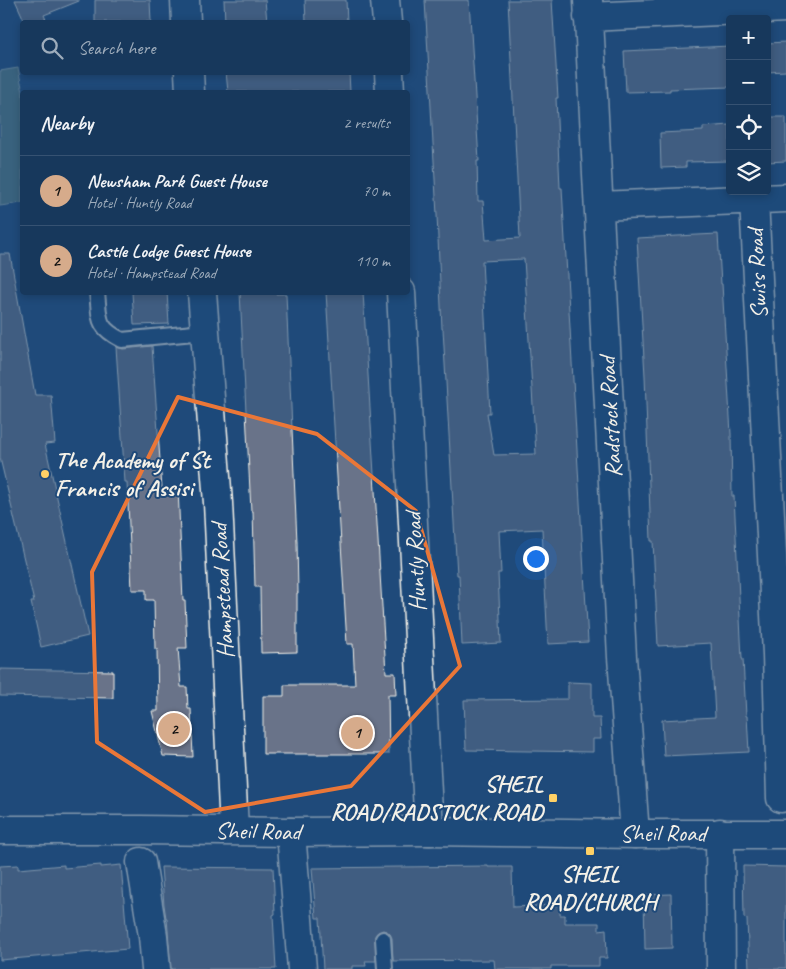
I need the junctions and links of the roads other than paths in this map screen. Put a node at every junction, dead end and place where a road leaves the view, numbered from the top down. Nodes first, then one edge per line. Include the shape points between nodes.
1 (185, 0) edge
2 (386, 0) edge
3 (786, 8) edge
4 (588, 9) edge
5 (186, 20) edge
6 (387, 20) edge
7 (189, 75) edge
8 (389, 75) edge
9 (190, 90) edge
10 (390, 90) edge
11 (786, 198) edge
12 (754, 200) junction
13 (599, 206) junction
14 (97, 295) edge
15 (202, 295) edge
16 (401, 295) edge
17 (204, 332) junction
18 (781, 798) dead end
19 (0, 830) edge
20 (234, 830) junction
21 (429, 831) junction
22 (291, 832) junction
23 (720, 833) junction
24 (635, 834) junction
25 (786, 834) edge
26 (141, 862) dead end
27 (383, 939) dead end
28 (150, 969) edge
29 (156, 969) edge
30 (302, 969) edge
31 (385, 969) edge
32 (721, 969) edge

1 - 5 street
2 - 6 street
3 - 4 street
4 - 13 street, Radstock Road
7 - 9 street
8 - 10 street
11 - 12 street
12 - 13 street
12 - 18 street, Swiss Road
13 - 24 street, Radstock Road via 622,656
14 - 17 lane via 100,323 110,334 122,340
15 - 17 street, Hampstead Road
16 - 21 street, Huntly Road
17 - 20 street, Hampstead Road via 218,503
19 - 20 street, Sheil Road
20 - 22 street, Sheil Road
21 - 22 street, Sheil Road
21 - 24 street, Sheil Road
22 - 30 street
23 - 24 street, Sheil Road
23 - 25 street, Sheil Road
23 - 32 street
26 - 29 street
27 - 31 lane
28 - 29 street

